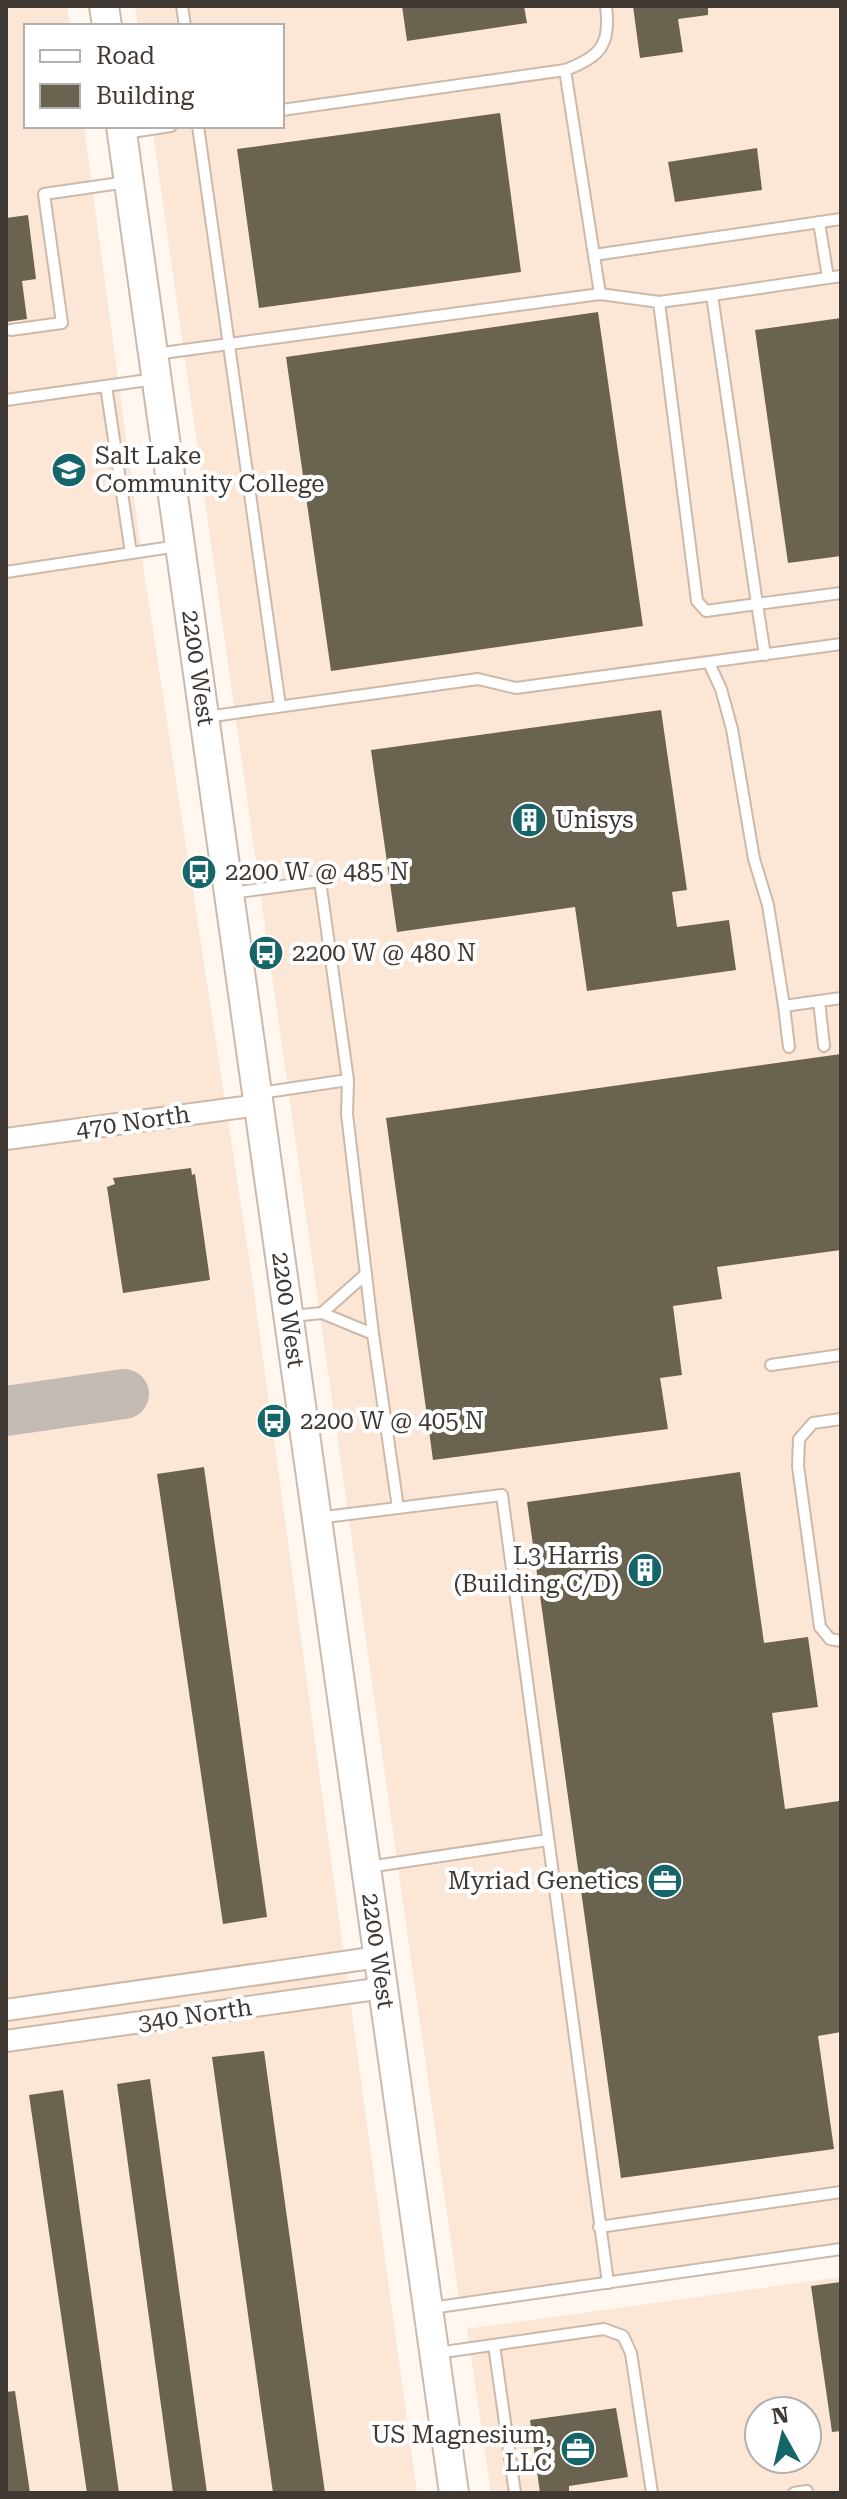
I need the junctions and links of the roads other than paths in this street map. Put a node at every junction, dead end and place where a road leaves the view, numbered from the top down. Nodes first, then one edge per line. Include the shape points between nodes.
1 (606, 6) edge
2 (565, 70) junction
3 (284, 110) edge
4 (146, 128) edge
5 (198, 128) edge
6 (122, 130) edge
7 (129, 182) junction
8 (841, 219) edge
9 (819, 222) junction
10 (594, 255) junction
11 (841, 276) edge
12 (828, 278) junction
13 (600, 294) junction
14 (712, 295) junction
15 (659, 302) junction
16 (11, 330) dead end
17 (229, 344) junction
18 (155, 366) junction
19 (106, 386) junction
20 (6, 400) edge
21 (181, 546) junction
22 (131, 553) junction
23 (6, 572) edge
24 (841, 593) edge
25 (757, 604) junction
26 (841, 644) edge
27 (765, 655) junction
28 (709, 663) junction
29 (280, 706) junction
30 (205, 717) junction
31 (229, 894) junction
32 (841, 998) edge
33 (819, 1001) junction
34 (784, 1006) junction
35 (824, 1046) dead end
36 (789, 1047) dead end
37 (348, 1080) junction
38 (258, 1099) junction
39 (6, 1139) edge
40 (366, 1274) junction
41 (322, 1313) junction
42 (289, 1316) junction
43 (373, 1334) junction
44 (841, 1355) edge
45 (771, 1365) dead end
46 (841, 1419) edge
47 (398, 1508) junction
48 (317, 1518) junction
49 (841, 1641) edge
50 (548, 1840) junction
51 (367, 1867) junction
52 (379, 1957) junction
53 (383, 1988) junction
54 (6, 2010) edge
55 (6, 2041) edge
56 (841, 2192) edge
57 (599, 2227) junction
58 (841, 2249) edge
59 (608, 2283) junction
60 (429, 2308) junction
61 (494, 2345) junction
62 (435, 2353) junction
63 (807, 2491) edge
64 (454, 2493) edge
65 (515, 2493) edge
66 (652, 2493) edge
67 (794, 2493) edge

1 - 2 lane via 608,37 583,64
2 - 3 lane
2 - 10 lane
4 - 6 lane
5 - 17 lane
6 - 7 street, 2200 West
7 - 16 lane via 44,194 62,323
7 - 18 street, 2200 West
8 - 9 lane
9 - 10 lane
9 - 12 lane
10 - 13 lane
11 - 12 lane
12 - 14 lane
13 - 15 lane
13 - 17 lane
14 - 15 lane
14 - 25 lane
15 - 25 lane via 697,601 706,611
17 - 18 lane
17 - 29 lane
18 - 19 lane
18 - 21 street, 2200 West
19 - 20 lane
19 - 22 lane
21 - 22 lane
21 - 30 street, 2200 West
22 - 23 lane
24 - 25 lane
25 - 27 lane
26 - 27 lane
27 - 28 lane
28 - 29 lane via 516,688 478,679
28 - 34 lane via 732,729
29 - 30 lane
30 - 31 street, 2200 West
31 - 37 lane via 320,881
31 - 38 street, 2200 West
32 - 33 lane
33 - 34 lane
33 - 35 lane
34 - 36 lane
37 - 38 lane
37 - 40 lane via 347,1114
38 - 39 street, 470 North
38 - 42 street, 2200 West
40 - 41 lane
40 - 43 lane
41 - 42 lane
41 - 43 lane
42 - 48 street, 2200 West
43 - 47 lane
44 - 45 lane
46 - 49 lane via 813,1423 799,1439 798,1466 820,1627 830,1639
47 - 48 lane
47 - 50 lane via 502,1495
48 - 51 street, 2200 West
50 - 51 lane
50 - 57 lane
51 - 52 street, 2200 West
52 - 53 street, 2200 West
52 - 54 street, 340 North
53 - 55 street, 340 North
53 - 60 street, 2200 West
56 - 57 lane
57 - 59 lane
58 - 59 lane
59 - 60 lane
60 - 62 street, 2200 West
61 - 62 lane
61 - 65 lane
61 - 66 lane via 604,2329 623,2336 631,2353
62 - 64 street, 2200 West
63 - 67 lane

